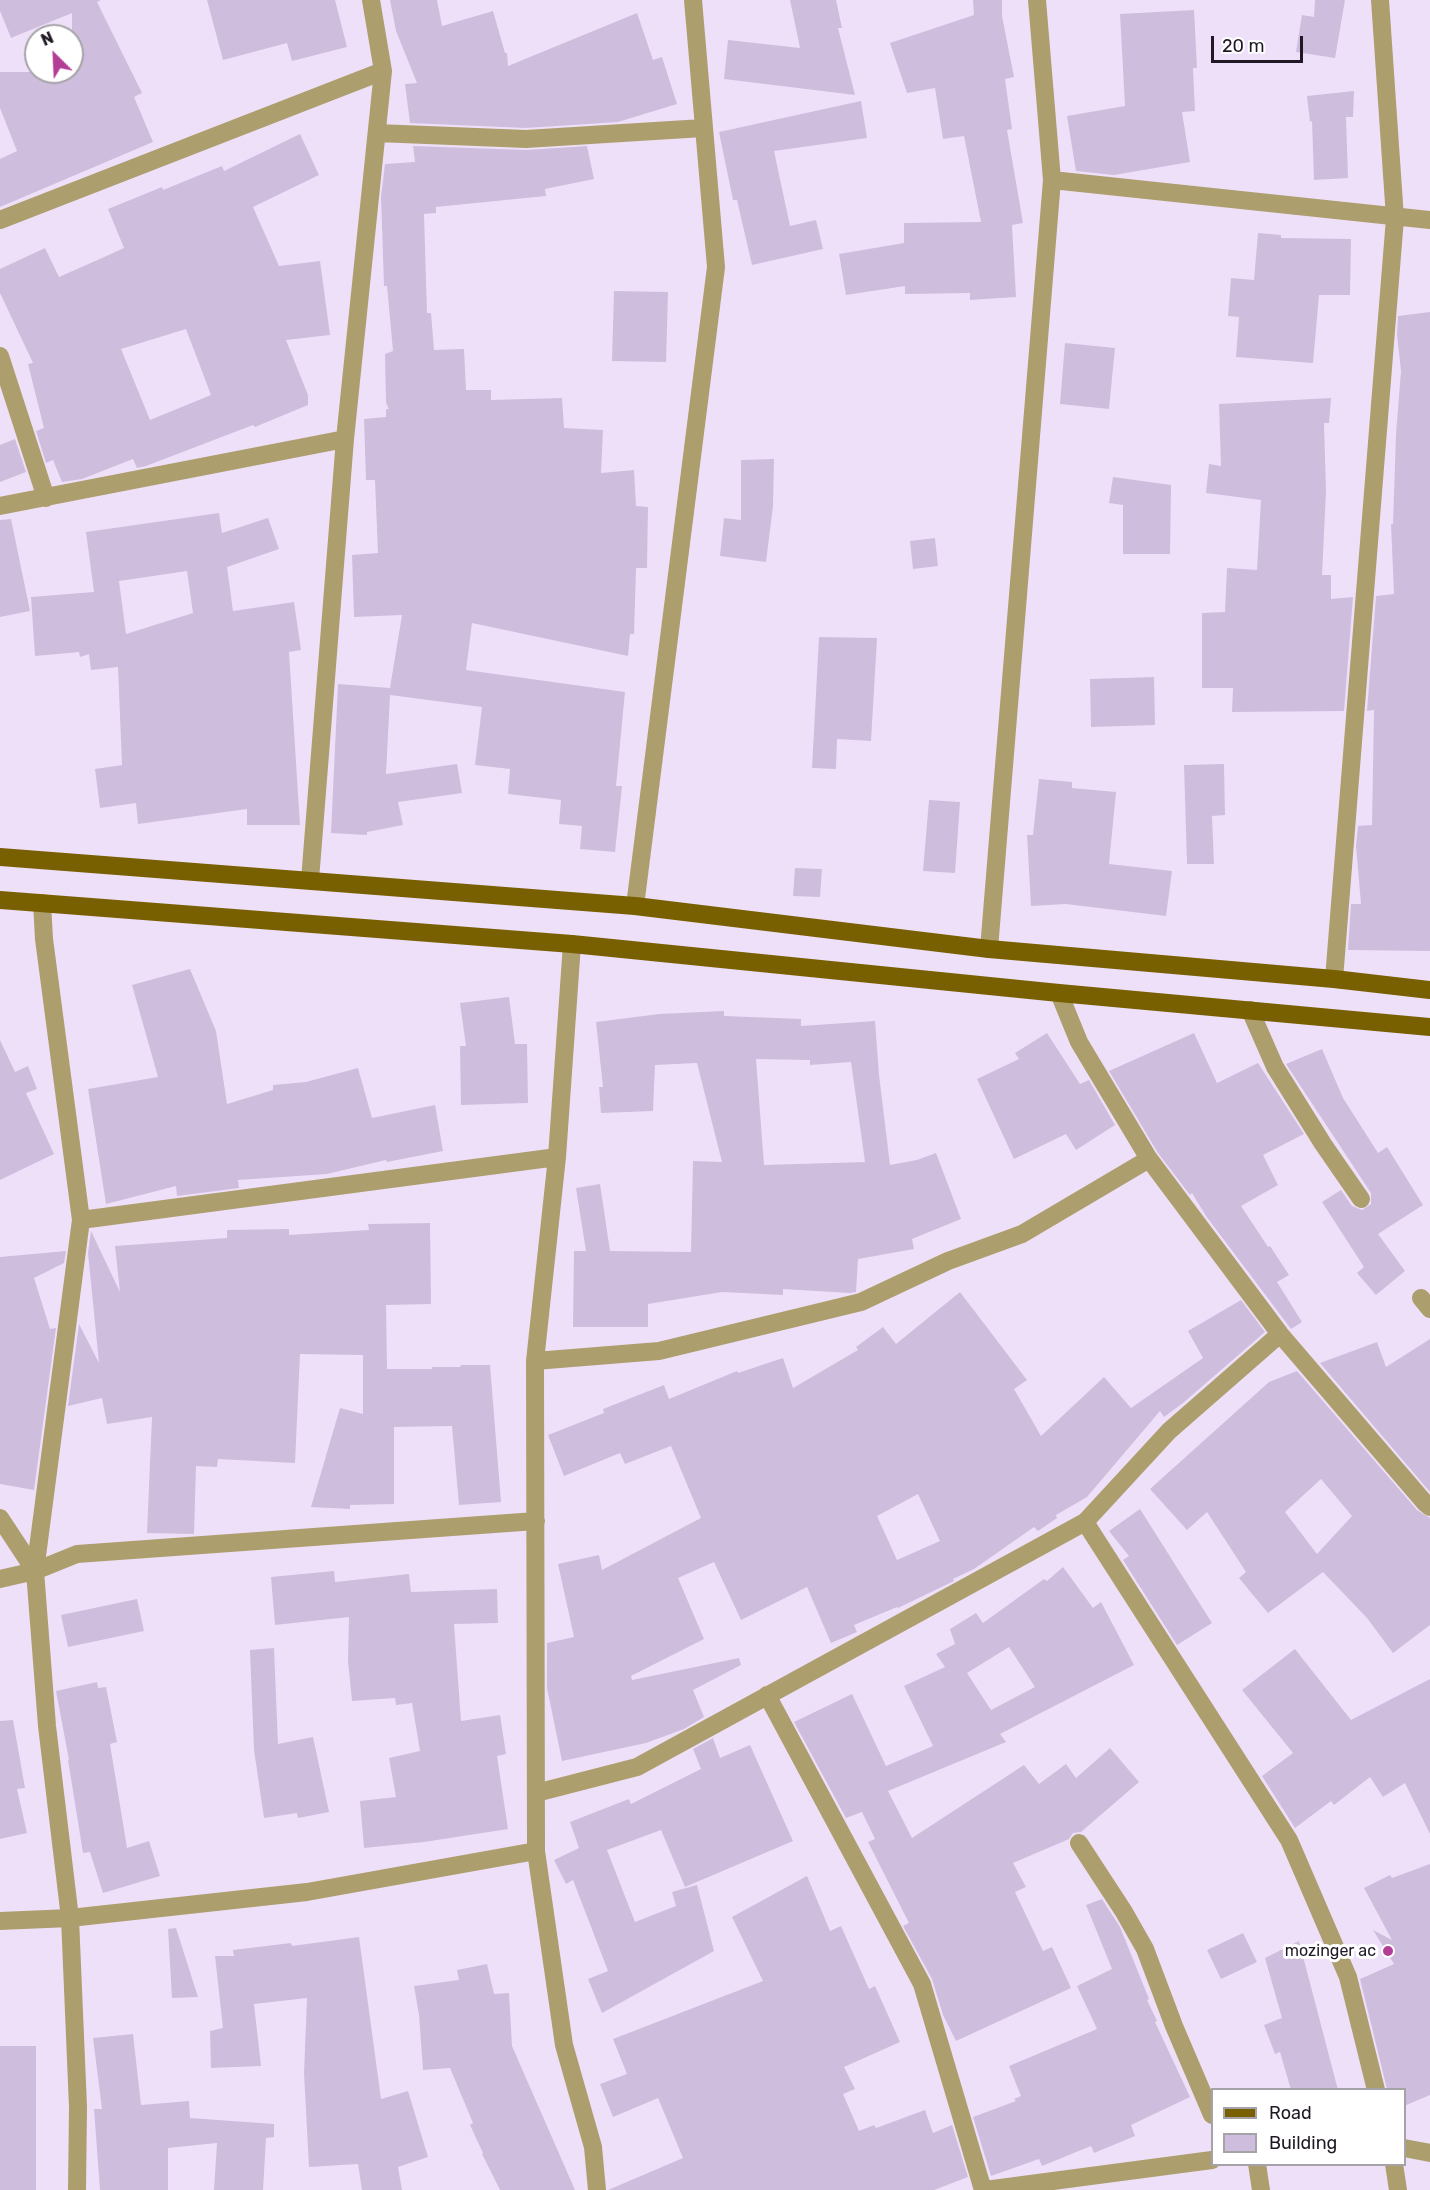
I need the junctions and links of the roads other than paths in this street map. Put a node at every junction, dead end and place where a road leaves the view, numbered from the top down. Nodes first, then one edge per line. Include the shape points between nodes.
1 (371, 0) edge
2 (693, 0) edge
3 (1037, 0) edge
4 (1380, 0) edge
5 (383, 71) junction
6 (703, 128) junction
7 (377, 133) junction
8 (1052, 180) junction
9 (1395, 218) junction
10 (0, 220) edge
11 (1430, 220) edge
12 (0, 356) edge
13 (345, 439) junction
14 (46, 498) junction
15 (0, 506) edge
16 (0, 857) edge
17 (310, 880) junction
18 (0, 900) edge
19 (42, 903) junction
20 (636, 906) junction
21 (572, 944) junction
22 (989, 949) junction
23 (1334, 979) junction
24 (1430, 990) edge
25 (1059, 993) junction
26 (1250, 1010) junction
27 (1430, 1027) edge
28 (557, 1156) junction
29 (1149, 1159) junction
30 (1360, 1199) dead end
31 (81, 1220) junction
32 (1280, 1334) junction
33 (535, 1361) junction
34 (1430, 1507) edge
35 (0, 1518) edge
36 (536, 1521) junction
37 (1085, 1522) junction
38 (35, 1571) junction
39 (0, 1579) edge
40 (767, 1695) junction
41 (536, 1793) junction
42 (1079, 1843) dead end
43 (536, 1851) junction
44 (70, 1918) junction
45 (0, 1922) edge
46 (1376, 2088) edge
47 (1211, 2113) edge
48 (1406, 2148) edge
49 (1430, 2153) edge
50 (1211, 2160) edge
51 (1257, 2166) edge
52 (1394, 2166) edge
53 (77, 2190) edge
54 (597, 2190) edge
55 (984, 2190) edge
56 (1261, 2190) edge
57 (1398, 2190) edge

1 - 5 street
2 - 6 street
3 - 8 street
4 - 9 street
5 - 7 street
5 - 10 street
6 - 7 street via 526,139
6 - 20 street via 716,267
7 - 13 street
8 - 9 street
8 - 22 street
9 - 11 street
9 - 23 street
12 - 14 street
13 - 14 street
13 - 17 street
14 - 15 street
16 - 17 main road
17 - 20 main road
18 - 19 main road
19 - 21 main road
19 - 31 street
20 - 22 main road
21 - 25 main road
21 - 28 street
22 - 23 main road
23 - 24 main road
25 - 26 main road
25 - 29 street via 1079,1042
26 - 27 main road
26 - 30 street via 1275,1067
28 - 31 street
28 - 33 street
29 - 32 street
29 - 33 street via 1022,1234 948,1261 861,1302 658,1351
31 - 38 street
32 - 34 street
32 - 37 street via 1169,1431
33 - 36 street
35 - 38 street
36 - 38 street via 77,1554
36 - 41 street
37 - 40 street
37 - 46 street via 1289,1840 1348,1977
38 - 39 street
38 - 44 street via 47,1726
40 - 41 street via 637,1767
40 - 55 street via 922,1984
41 - 43 street
42 - 47 street via 1145,1950
43 - 44 street via 307,1892
43 - 54 street via 564,2045 593,2147
44 - 45 street
44 - 53 street via 78,2107
48 - 49 street
50 - 55 street
51 - 56 street
52 - 57 street

